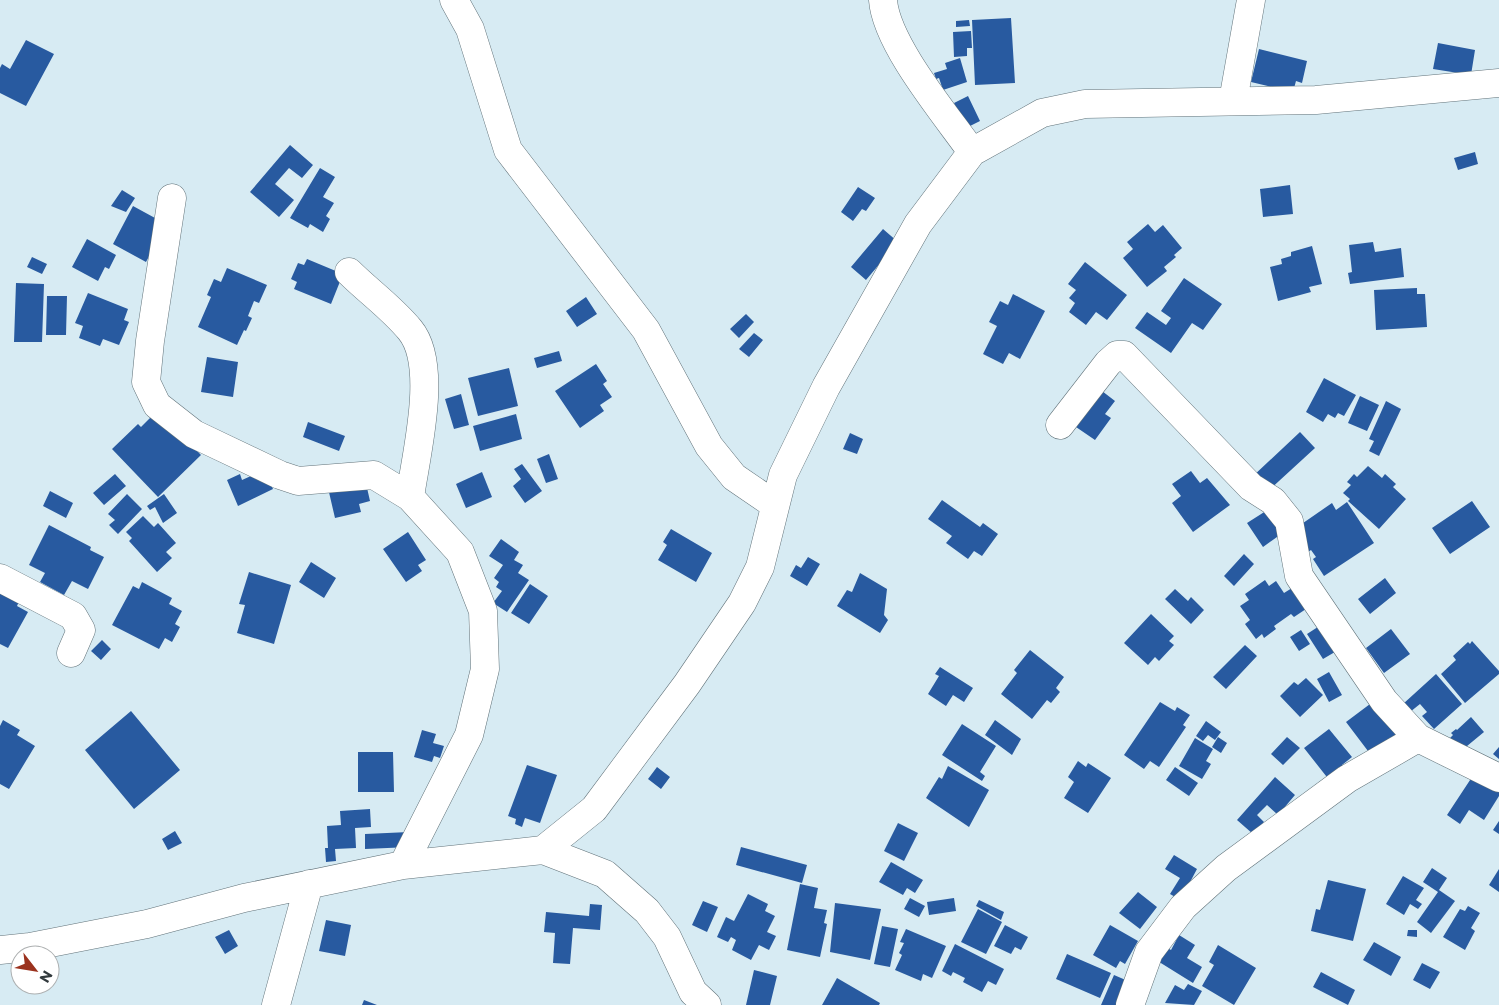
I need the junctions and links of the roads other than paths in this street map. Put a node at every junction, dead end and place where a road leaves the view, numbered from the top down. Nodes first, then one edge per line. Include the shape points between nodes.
1 (454, 0) edge
2 (883, 0) edge
3 (1251, 0) edge
4 (1499, 83) edge
5 (1233, 101) junction
6 (972, 152) junction
7 (172, 198) dead end
8 (348, 272) dead end
9 (1060, 425) dead end
10 (410, 497) junction
11 (775, 505) junction
12 (0, 578) edge
13 (71, 653) dead end
14 (1418, 738) junction
15 (1499, 778) edge
16 (543, 850) junction
17 (403, 865) junction
18 (309, 884) junction
19 (0, 950) edge
20 (696, 1001) edge
21 (276, 1005) edge
22 (1130, 1005) edge

1 - 11 street via 470,29 508,150 646,330 709,446 734,476
2 - 6 street via 899,45
3 - 5 street
4 - 5 street via 1316,100
5 - 6 street via 1085,104 1042,113
6 - 11 street via 918,224 826,387 783,475
7 - 10 street via 146,382 157,405 194,434 280,475 298,480 374,475
8 - 10 street via 410,330 422,352 426,383
9 - 14 street via 1108,363 1117,355 1124,355 1251,487 1274,501 1289,521 1299,576 1384,701
10 - 17 street via 460,552 482,611 485,669 469,735
11 - 16 street via 760,567 742,603 687,684 594,809
12 - 13 street via 73,616 82,630
14 - 15 street
14 - 22 street via 1347,779 1226,868 1182,908 1149,952
16 - 17 street
16 - 20 street via 604,874 634,898 667,937
17 - 18 street
18 - 19 street via 147,924
18 - 21 street

